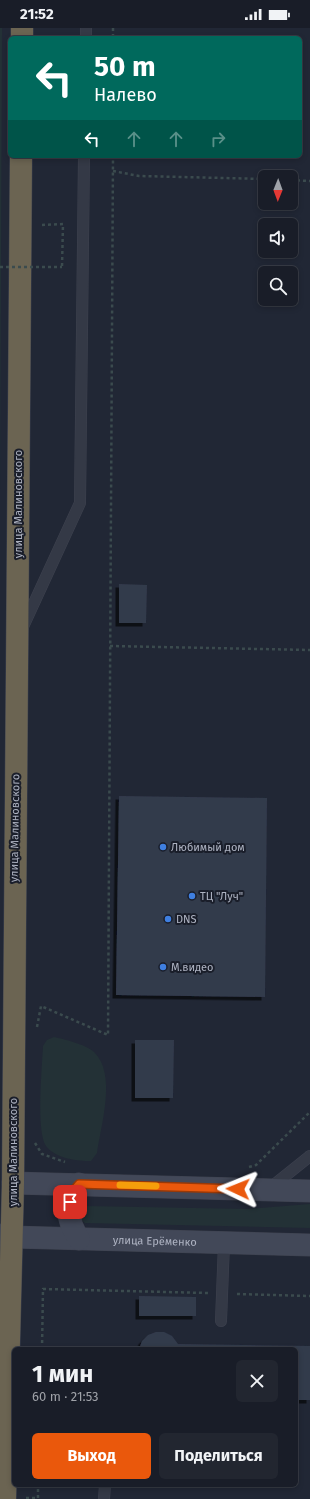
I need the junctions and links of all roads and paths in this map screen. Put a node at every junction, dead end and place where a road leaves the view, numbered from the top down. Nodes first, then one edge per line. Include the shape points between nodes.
1 (21, 158) edge
2 (84, 158) edge
3 (113, 158) edge
4 (113, 171) junction
5 (258, 180) edge
6 (298, 180) edge
7 (310, 181) edge
8 (63, 224) dead end
9 (0, 267) edge
10 (17, 640) junction
11 (110, 646) junction
12 (310, 650) edge
13 (7, 915) edge
14 (7, 969) edge
15 (36, 1032) dead end
16 (310, 1112) edge
17 (32, 1139) dead end
18 (310, 1156) edge
19 (68, 1163) dead end
20 (243, 1168) dead end
21 (13, 1183) junction
22 (79, 1184) junction
23 (267, 1190) junction
24 (310, 1191) edge
25 (6, 1236) edge
26 (79, 1239) junction
27 (224, 1243) junction
28 (310, 1245) edge
29 (222, 1293) junction
30 (310, 1296) edge
31 (221, 1322) dead end
32 (42, 1347) edge
33 (105, 1487) edge
34 (5, 1499) edge
35 (104, 1499) edge

1 - 10 highway, улица Малиновского
2 - 10 lane via 80,503
3 - 4 path
4 - 5 path via 139,176
4 - 11 path
6 - 7 path
8 - 9 path, bridge via 62,267
10 - 13 highway, улица Малиновского
11 - 12 path
11 - 15 path via 108,1035 41,1006
13 - 14 highway, улица Малиновского
14 - 21 highway, улица Малиновского
16 - 20 path via 256,1165
17 - 19 path via 42,1154
18 - 23 lane
21 - 22 street
21 - 25 highway, улица Малиновского
22 - 23 street
22 - 26 street via 73,1191 68,1213 72,1229
23 - 24 street
25 - 26 street, улица Ерёменко
25 - 34 highway, улица Малиновского
26 - 27 street, улица Ерёменко
27 - 28 street, улица Ерёменко
27 - 29 lane
29 - 30 path
29 - 31 lane
29 - 32 path via 43,1289
33 - 35 lane

